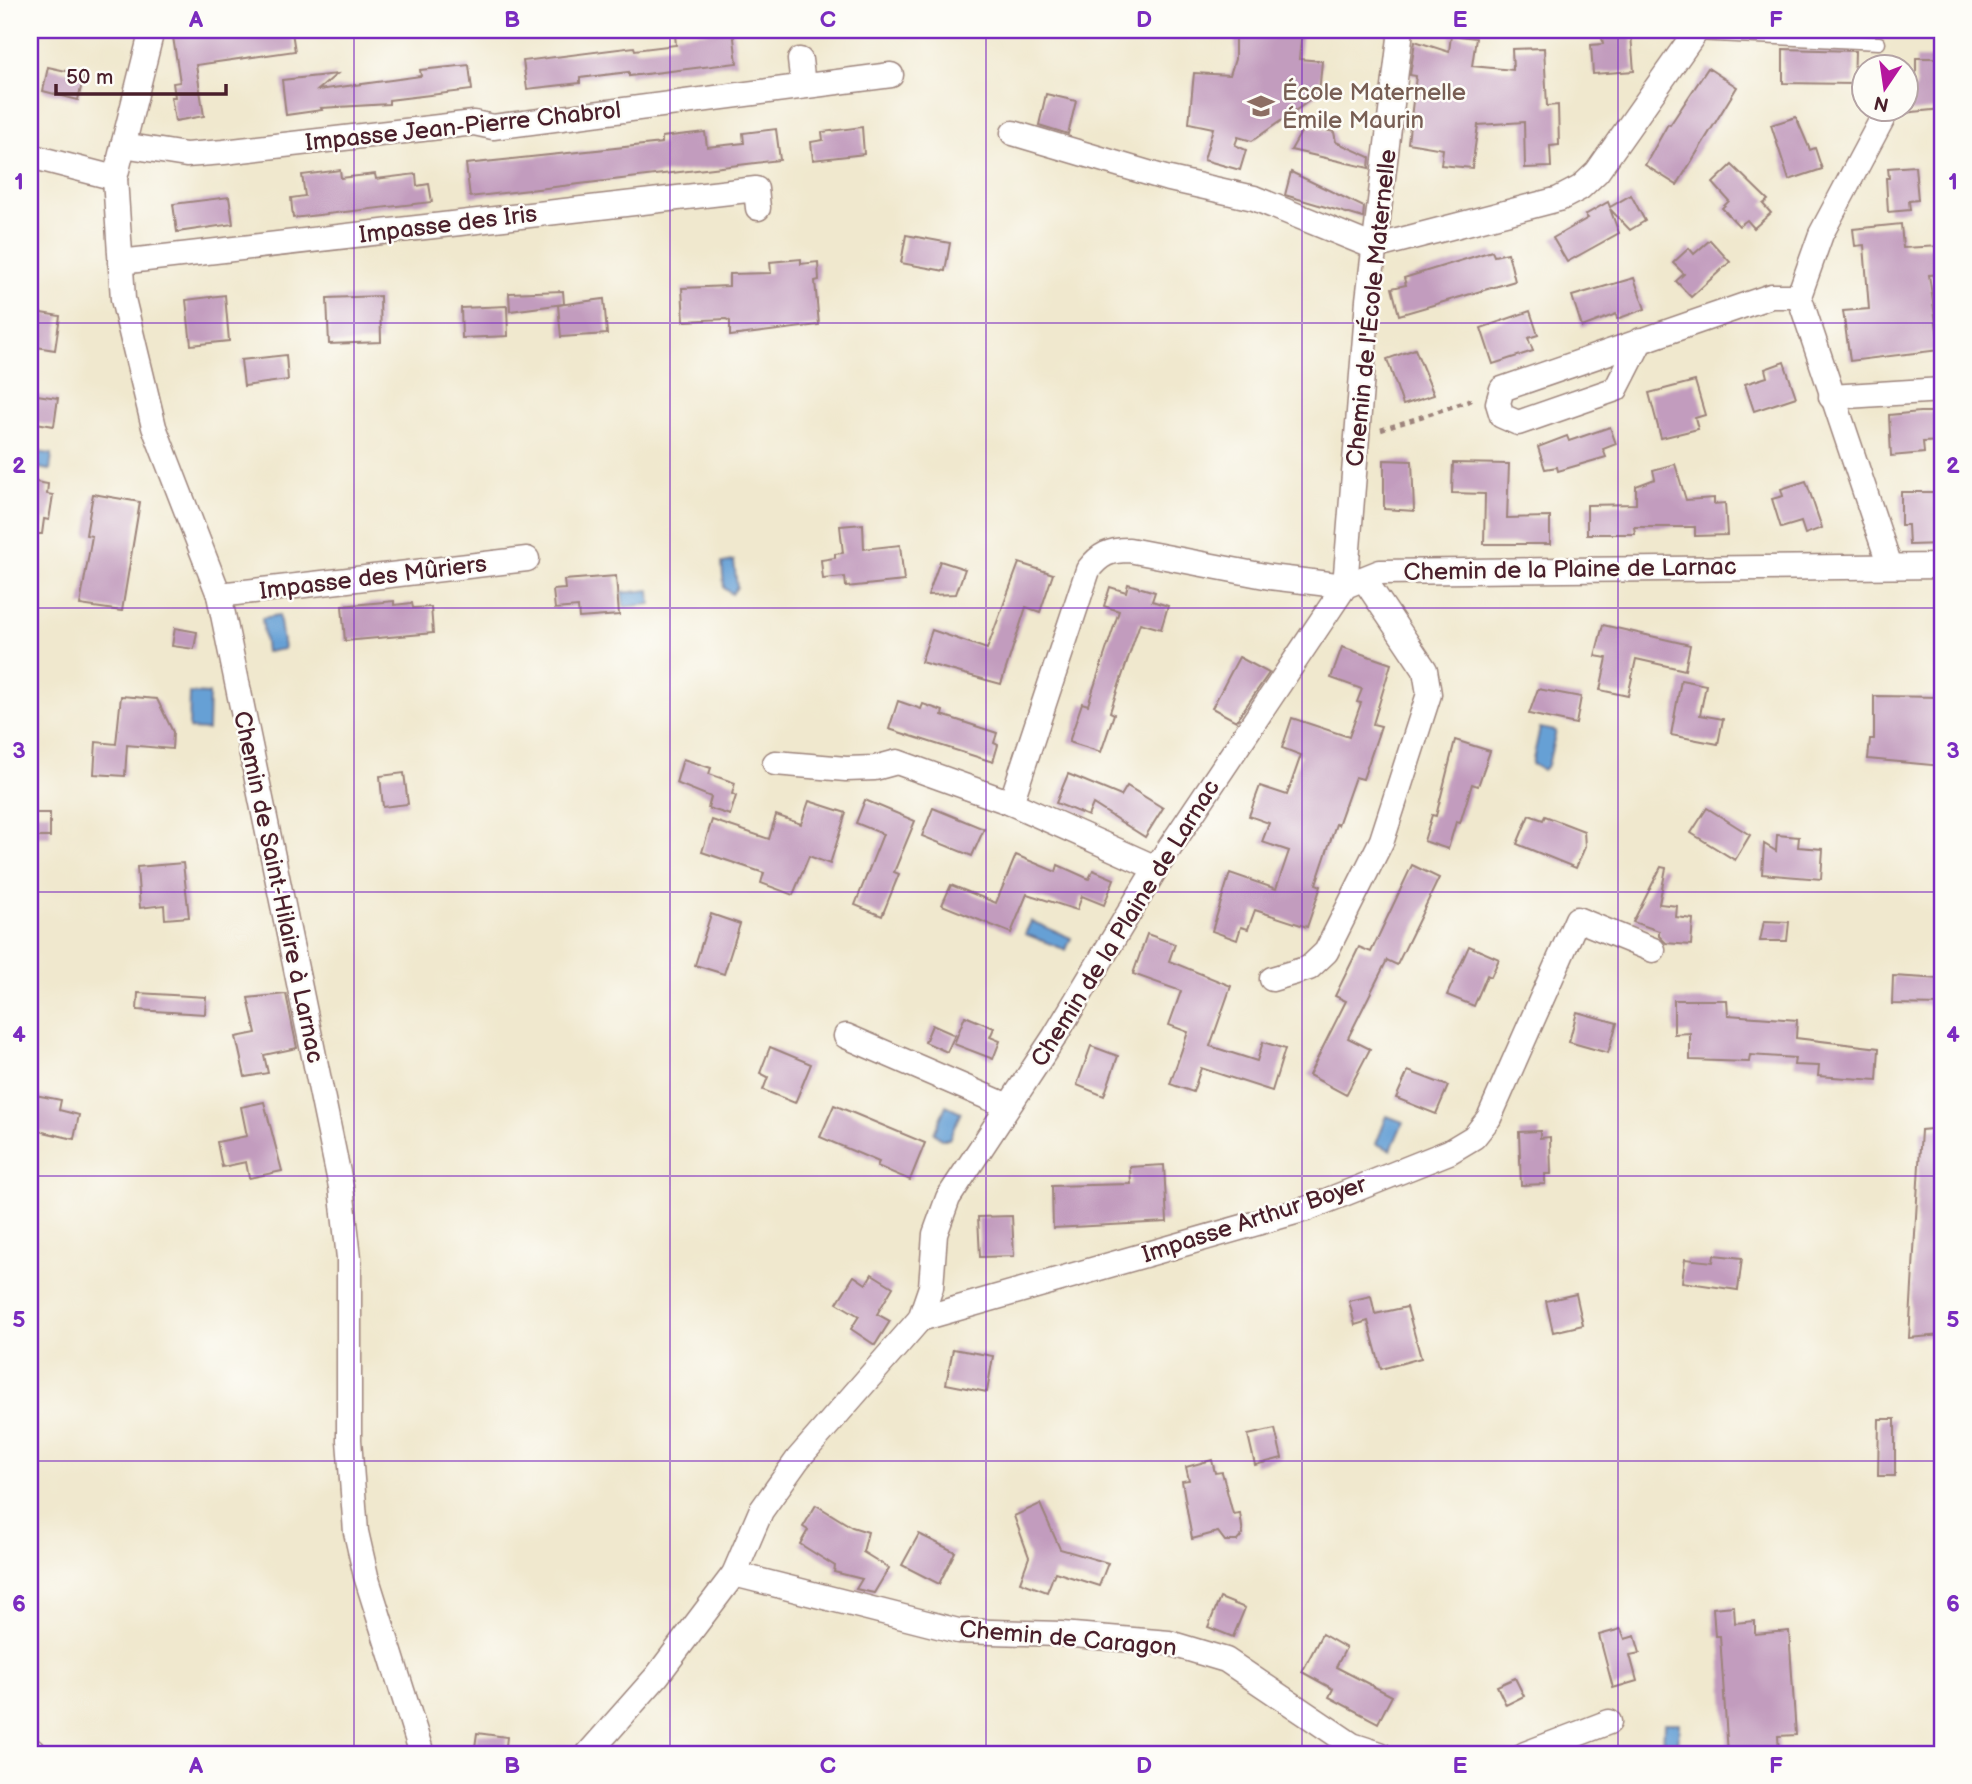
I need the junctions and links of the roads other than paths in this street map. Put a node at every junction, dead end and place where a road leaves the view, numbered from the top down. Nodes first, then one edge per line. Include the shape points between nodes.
1 (152, 30) edge
2 (1401, 30) edge
3 (1696, 32) edge
4 (1879, 43) dead end
5 (800, 60) dead end
6 (891, 75) dead end
7 (803, 85) junction
8 (1881, 122) edge
9 (1013, 133) dead end
10 (123, 145) junction
11 (30, 156) edge
12 (115, 177) junction
13 (758, 208) dead end
14 (1374, 247) junction
15 (120, 262) junction
16 (1800, 296) junction
17 (1641, 340) junction
18 (1942, 390) edge
19 (1831, 397) junction
20 (527, 559) dead end
21 (1890, 566) junction
22 (1942, 566) edge
23 (1354, 582) junction
24 (219, 596) junction
25 (775, 763) dead end
26 (1010, 803) junction
27 (1156, 868) junction
28 (1653, 950) dead end
29 (1272, 979) dead end
30 (846, 1035) dead end
31 (1008, 1106) junction
32 (919, 1319) junction
33 (734, 1574) junction
34 (1609, 1722) dead end
35 (30, 1749) edge
36 (36, 1754) edge
37 (422, 1754) edge
38 (588, 1754) edge
39 (1380, 1754) edge
40 (1525, 1754) edge

1 - 10 street, Chemin de Saint-Hilaire à Larnac
2 - 14 street, Chemin de l'École Maternelle
3 - 4 lane
3 - 14 street via 1597,172 1580,188 1559,199
5 - 7 street
6 - 7 street, Impasse Jean-Pierre Chabrol
7 - 10 street, Impasse Jean-Pierre Chabrol via 493,127 474,123 224,152 186,155
8 - 16 street via 1821,234
9 - 14 street via 1165,178 1254,198
10 - 12 street, Chemin de Saint-Hilaire à Larnac
11 - 12 street
12 - 15 street, Chemin de Saint-Hilaire à Larnac
13 - 15 street, Impasse des Iris via 756,188
14 - 23 street, Chemin de l'École Maternelle via 1357,438
15 - 24 street, Chemin de Saint-Hilaire à Larnac via 123,299 154,427
16 - 17 street via 1771,296
16 - 19 street
17 - 17 street via 1502,389 1498,403 1503,416 1518,423 1616,388
18 - 19 street
19 - 21 street
20 - 24 street, Impasse des Mûriers
21 - 22 street, Chemin de la Plaine de Larnac
21 - 23 street, Chemin de la Plaine de Larnac via 1380,572
23 - 26 street via 1270,577 1129,550 1112,550 1097,557 1088,570
23 - 27 street, Chemin de la Plaine de Larnac
23 - 29 street via 1425,670 1429,694 1382,839 1326,953 1309,968
24 - 37 street, Chemin de Saint-Hilaire à Larnac via 341,1186 349,1258 351,1486 360,1554
25 - 26 street via 846,769 897,762
26 - 27 street
27 - 31 street, Chemin de la Plaine de Larnac
28 - 32 street, Impasse Arthur Boyer via 1577,919 1489,1118 1474,1137 1449,1152 1306,1209
30 - 31 street
31 - 32 street, Chemin de la Plaine de Larnac via 948,1198 935,1234 930,1287
32 - 33 street, Chemin de la Plaine de Larnac via 791,1469 761,1511
33 - 38 street, Chemin de la Plaine de Larnac via 657,1676
33 - 39 street, Chemin de Caragon via 958,1630 1061,1633 1180,1646 1226,1660 1352,1745
34 - 40 street
35 - 36 street

